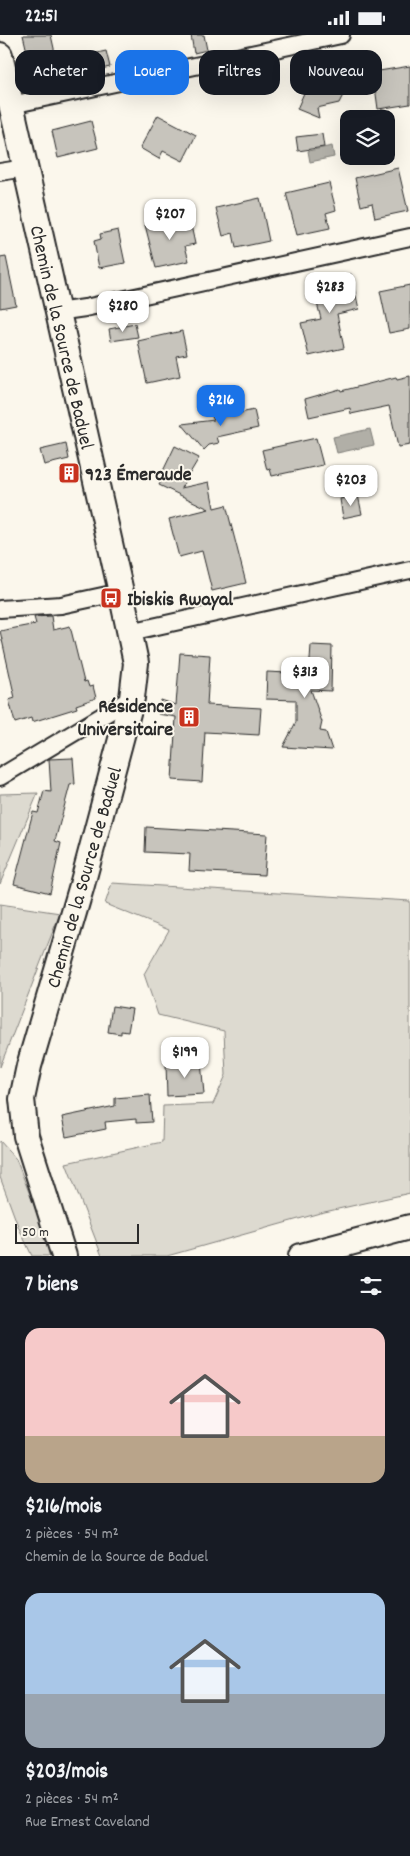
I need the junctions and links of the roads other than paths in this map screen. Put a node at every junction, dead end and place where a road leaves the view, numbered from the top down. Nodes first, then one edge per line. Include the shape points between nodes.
1 (341, 35) edge
2 (0, 55) edge
3 (11, 105) junction
4 (25, 167) junction
5 (0, 172) edge
6 (410, 237) edge
7 (57, 311) junction
8 (410, 570) edge
9 (121, 592) junction
10 (0, 609) edge
11 (130, 632) junction
12 (132, 698) junction
13 (0, 777) edge
14 (410, 1227) edge
15 (64, 1256) edge
16 (301, 1256) edge

1 - 3 street
2 - 3 street, Chemin de la Source de Baduel
3 - 4 street, Chemin de la Source de Baduel
4 - 5 street
4 - 7 street, Chemin de la Source de Baduel
6 - 7 street via 85,308
7 - 9 street, Chemin de la Source de Baduel
8 - 11 street
9 - 10 street via 60,605
9 - 11 street, Chemin de la Source de Baduel
11 - 12 street, Chemin de la Source de Baduel via 136,663
12 - 13 street
12 - 15 street, Chemin de la Source de Baduel via 22,1099 26,1136
14 - 16 street

